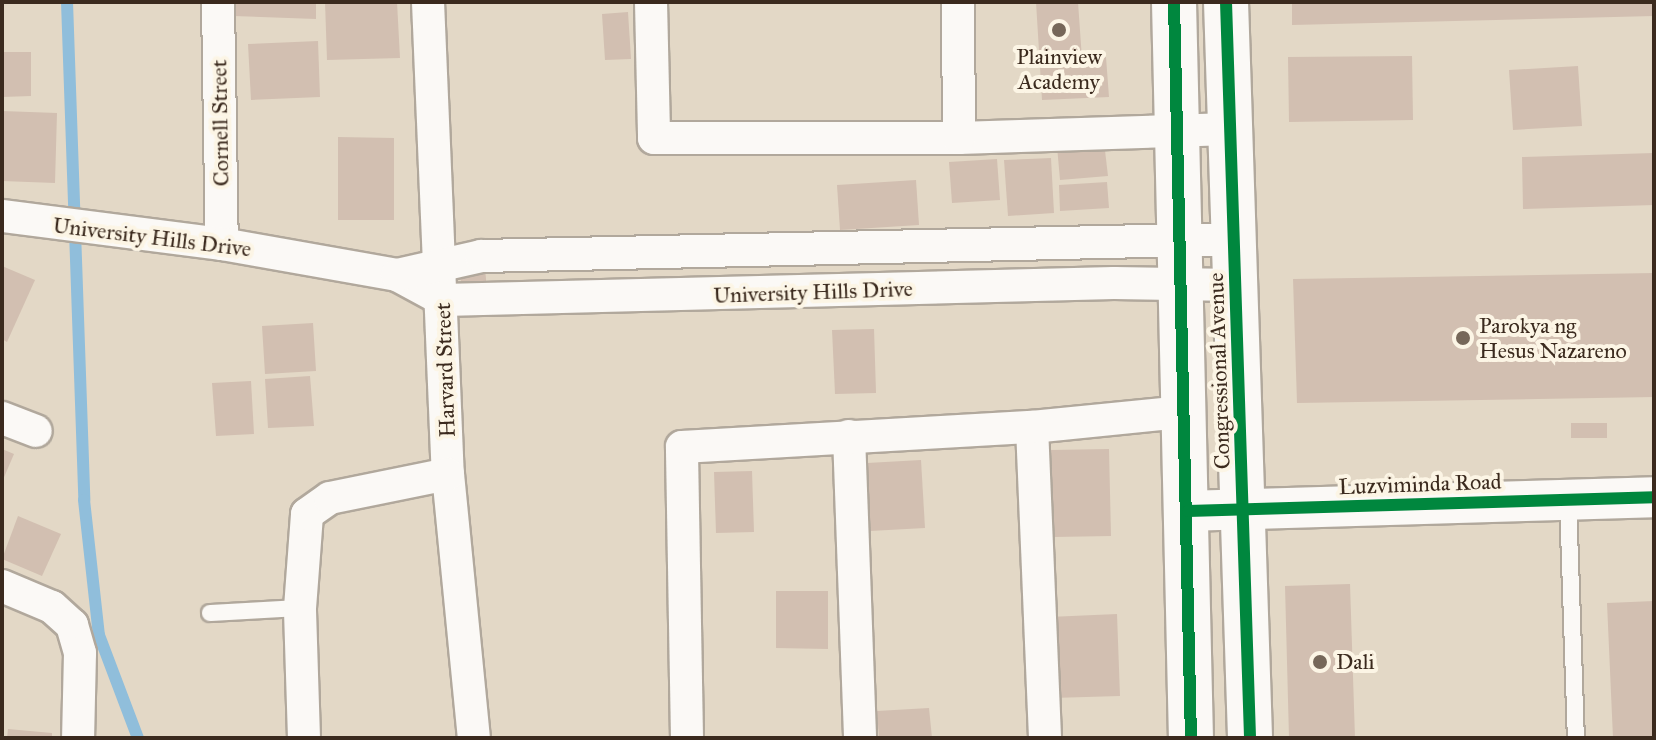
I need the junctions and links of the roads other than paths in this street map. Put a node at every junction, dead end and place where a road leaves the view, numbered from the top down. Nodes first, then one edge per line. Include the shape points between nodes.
1 (218, 2) edge
2 (428, 2) edge
3 (651, 2) edge
4 (958, 2) edge
5 (1174, 2) edge
6 (1226, 2) edge
7 (1229, 129) junction
8 (1178, 132) junction
9 (959, 138) junction
10 (15, 219) edge
11 (1179, 239) junction
12 (1234, 239) junction
13 (222, 244) junction
14 (441, 261) junction
15 (397, 275) junction
16 (1180, 283) junction
17 (1235, 285) junction
18 (443, 300) junction
19 (1182, 412) junction
20 (2, 418) edge
21 (1032, 427) junction
22 (36, 431) dead end
23 (849, 436) junction
24 (448, 474) junction
25 (1654, 497) edge
26 (1568, 500) junction
27 (1244, 508) junction
28 (1188, 511) junction
29 (2, 586) edge
30 (300, 608) junction
31 (210, 613) dead end
32 (78, 738) edge
33 (304, 738) edge
34 (474, 738) edge
35 (687, 738) edge
36 (860, 738) edge
37 (1045, 738) edge
38 (1191, 738) edge
39 (1250, 738) edge
40 (1576, 738) edge

1 - 13 street, Cornell Street
2 - 14 street, Harvard Street
3 - 9 street via 654,138
4 - 9 street
5 - 8 main road, Congressional Avenue
6 - 7 main road, Congressional Avenue
7 - 8 street
7 - 12 main road, Congressional Avenue
8 - 9 street
8 - 11 main road, Congressional Avenue
10 - 13 street, University Hills Drive
11 - 12 street, University Hills Drive
11 - 14 street, University Hills Drive
11 - 16 main road, Congressional Avenue
12 - 17 main road, Congressional Avenue
13 - 15 street, University Hills Drive
14 - 15 street, University Hills Drive
14 - 18 street, Harvard Street
15 - 18 street, University Hills Drive
16 - 17 street, University Hills Drive
16 - 18 street, University Hills Drive
16 - 19 main road, Congressional Avenue
17 - 27 main road, Congressional Avenue
18 - 24 street, Harvard Street
19 - 21 street
19 - 28 main road, Congressional Avenue
20 - 22 street
21 - 23 street
21 - 37 street
23 - 35 street via 682,447
23 - 36 street
24 - 30 street via 316,504 307,514
24 - 34 street, Harvard Street
25 - 26 street, Luzviminda Road
26 - 27 street, Luzviminda Road
26 - 40 lane
27 - 28 street, Luzviminda Road
27 - 39 main road, Congressional Avenue
28 - 38 main road, Congressional Avenue
29 - 32 street via 52,607 72,625 80,653
30 - 31 lane
30 - 33 street

